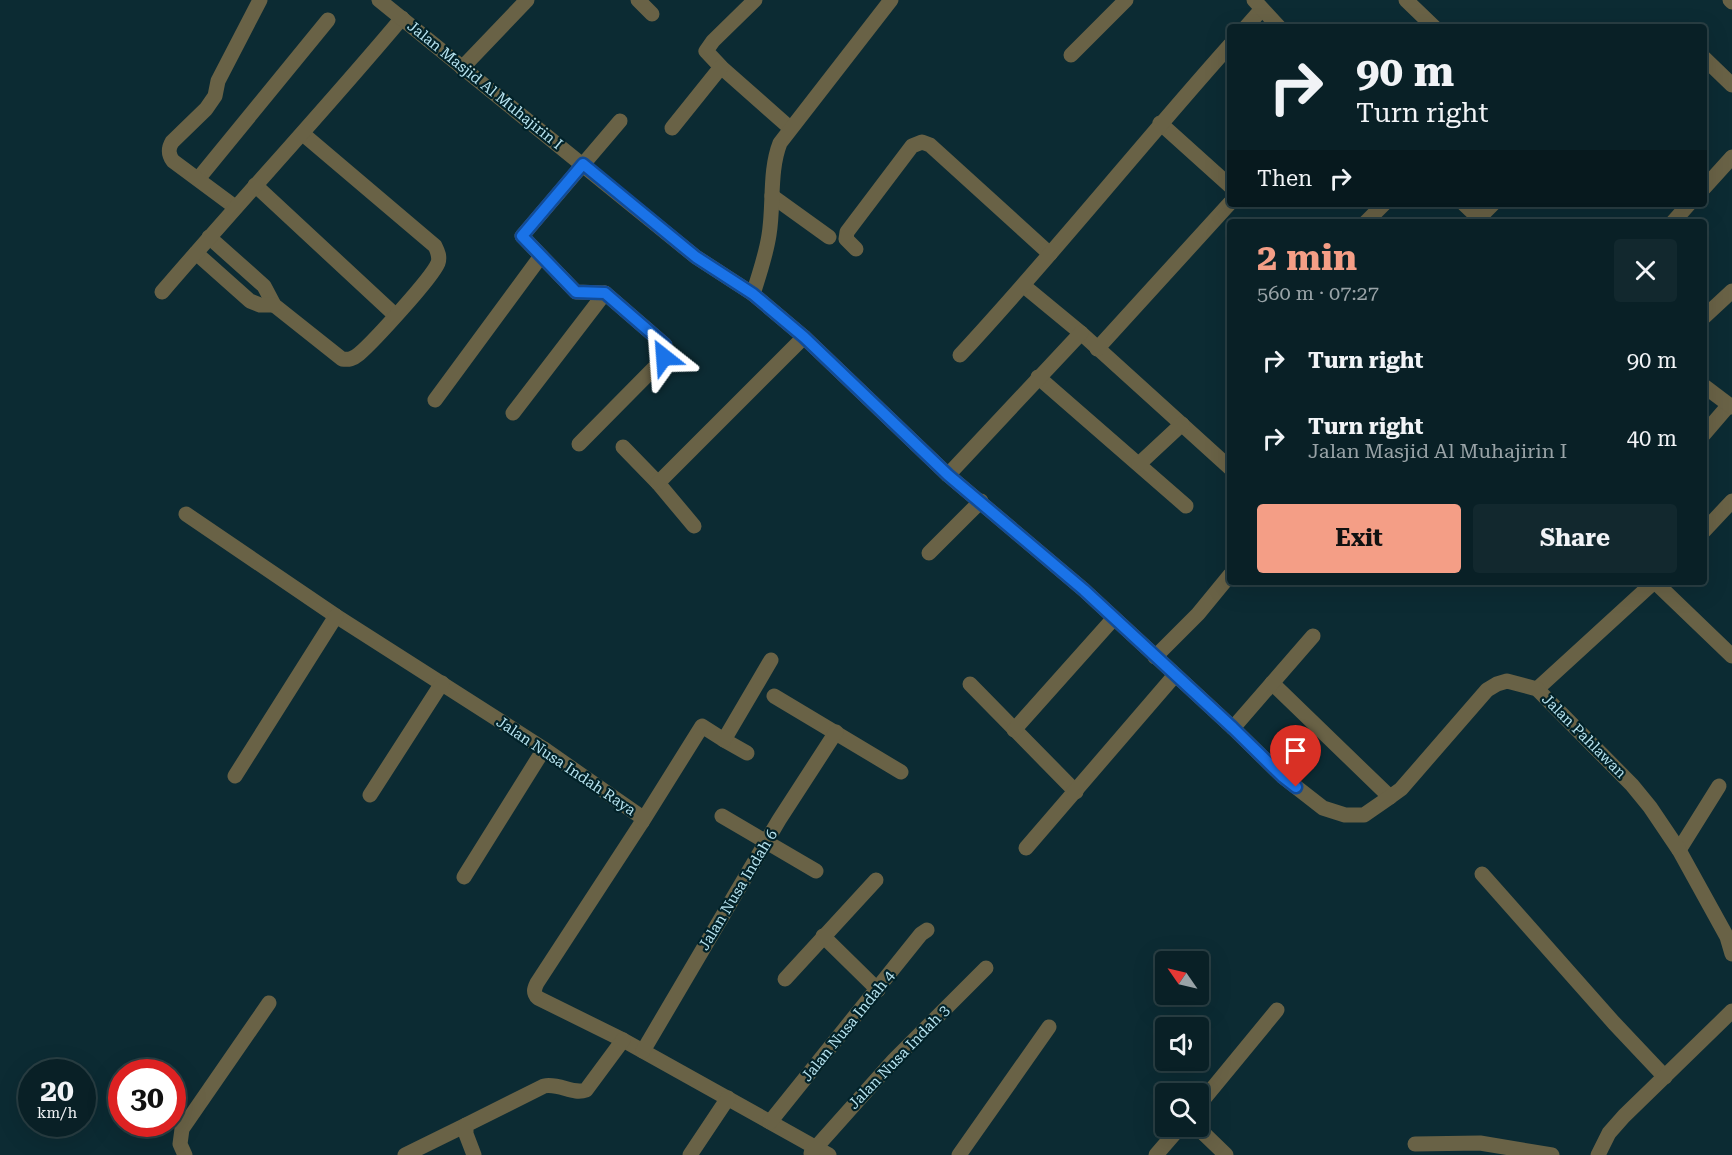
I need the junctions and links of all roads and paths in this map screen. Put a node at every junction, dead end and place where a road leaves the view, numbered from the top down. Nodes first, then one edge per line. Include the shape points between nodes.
1 (260, 0) edge
2 (379, 0) edge
3 (527, 0) edge
4 (638, 0) edge
5 (755, 0) edge
6 (891, 0) edge
7 (1126, 0) edge
8 (1406, 0) edge
9 (1258, 5) edge
10 (652, 14) dead end
11 (402, 18) junction
12 (328, 20) dead end
13 (1248, 24) edge
14 (1276, 24) edge
15 (1431, 24) edge
16 (1227, 48) edge
17 (1071, 55) dead end
18 (1707, 61) edge
19 (721, 67) junction
20 (462, 68) junction
21 (1732, 86) edge
22 (620, 121) dead end
23 (1160, 123) junction
24 (672, 128) dead end
25 (790, 128) junction
26 (303, 134) junction
27 (1732, 157) edge
28 (583, 164) junction
29 (198, 179) junction
30 (1227, 183) edge
31 (255, 185) junction
32 (1707, 185) edge
33 (772, 196) junction
34 (1227, 206) edge
35 (235, 207) junction
36 (1381, 207) edge
37 (1467, 207) edge
38 (1686, 207) edge
39 (1369, 219) edge
40 (1480, 219) edge
41 (1676, 219) edge
42 (209, 237) junction
43 (829, 237) dead end
44 (856, 249) dead end
45 (196, 253) junction
46 (1050, 254) junction
47 (542, 256) junction
48 (1024, 286) junction
49 (1732, 291) edge
50 (162, 292) dead end
51 (605, 293) junction
52 (753, 294) junction
53 (274, 305) junction
54 (1707, 314) edge
55 (395, 315) junction
56 (1081, 333) junction
57 (804, 337) junction
58 (1097, 349) junction
59 (960, 355) dead end
60 (1038, 377) junction
61 (1707, 388) edge
62 (435, 400) dead end
63 (1731, 406) edge
64 (513, 413) dead end
65 (1182, 424) junction
66 (1707, 431) edge
67 (579, 444) dead end
68 (623, 447) dead end
69 (1138, 464) junction
70 (1227, 465) edge
71 (948, 475) junction
72 (658, 483) junction
73 (981, 501) junction
74 (1732, 501) edge
75 (1186, 506) dead end
76 (186, 514) dead end
77 (694, 526) dead end
78 (1707, 528) edge
79 (929, 553) dead end
80 (1227, 578) edge
81 (1652, 585) edge
82 (1658, 585) edge
83 (336, 616) junction
84 (1114, 618) junction
85 (1313, 636) dead end
86 (1155, 657) junction
87 (1732, 657) edge
88 (771, 660) dead end
89 (1175, 675) junction
90 (442, 683) junction
91 (1272, 683) junction
92 (970, 684) dead end
93 (1537, 689) junction
94 (774, 696) dead end
95 (1233, 728) junction
96 (1014, 730) junction
97 (836, 732) junction
98 (724, 740) junction
99 (544, 749) junction
100 (747, 753) dead end
101 (901, 772) dead end
102 (235, 776) dead end
103 (1719, 786) dead end
104 (1076, 792) junction
105 (370, 795) dead end
106 (1390, 797) junction
107 (1323, 808) joint
108 (722, 816) dead end
109 (642, 822) junction
110 (767, 841) junction
111 (1026, 848) dead end
112 (1679, 850) junction
113 (816, 871) dead end
114 (1482, 874) dead end
115 (464, 877) dead end
116 (876, 880) dead end
117 (927, 930) dead end
118 (823, 936) junction
119 (1732, 954) edge
120 (986, 968) dead end
121 (785, 979) dead end
122 (878, 990) junction
123 (269, 1003) dead end
124 (1277, 1010) dead end
125 (1732, 1012) edge
126 (1049, 1027) dead end
127 (623, 1040) junction
128 (643, 1051) junction
129 (1665, 1077) junction
130 (1209, 1093) edge
131 (728, 1098) junction
132 (770, 1122) junction
133 (466, 1125) junction
134 (1172, 1137) edge
135 (1207, 1137) edge
136 (1415, 1144) dead end
137 (812, 1151) edge
138 (185, 1155) edge
139 (405, 1155) edge
140 (474, 1155) edge
141 (690, 1155) edge
142 (829, 1155) edge
143 (958, 1155) edge
144 (1156, 1155) edge
145 (1226, 1155) edge
146 (1552, 1155) edge
147 (1598, 1155) edge

1 - 29 street via 218,81 215,96 168,148 173,161
2 - 11 street, Jalan Masjid Al Muhajirin I
3 - 20 street
4 - 10 street
5 - 19 street via 706,51
6 - 25 street
7 - 17 street
8 - 15 street
9 - 13 street
9 - 14 street
11 - 20 street, Jalan Masjid Al Muhajirin I
11 - 26 street
12 - 29 street
16 - 23 street
18 - 21 street
19 - 24 street
19 - 25 street
20 - 28 street, Jalan Masjid Al Muhajirin I
22 - 28 street
23 - 30 street
23 - 46 street
25 - 33 street via 776,152
26 - 31 street
26 - 55 street via 435,246 439,260 435,269
27 - 32 street
28 - 47 street via 522,236
28 - 52 street, Jalan Masjid Al Muhajirin I via 696,257
29 - 35 street
31 - 35 street
31 - 55 street
33 - 43 street
33 - 52 street via 768,243
34 - 58 street
35 - 42 street
36 - 39 street
37 - 40 street
38 - 41 street
42 - 45 street
42 - 53 street via 264,286
44 - 46 street via 846,239 847,232 912,146 922,142 930,145
45 - 50 street
45 - 53 street via 250,301
46 - 48 street
47 - 51 street via 576,292
47 - 62 street
48 - 56 street
48 - 59 street
49 - 54 street
51 - 64 street
51 - 67 street via 665,345 664,357
52 - 57 street, Jalan Masjid Al Muhajirin I
53 - 55 street via 342,359 350,360
56 - 58 street
56 - 60 street
57 - 71 street, Jalan Masjid Al Muhajirin I
57 - 72 street
58 - 65 street
60 - 69 street
60 - 71 street
61 - 63 street
63 - 66 street
65 - 69 street
65 - 70 street
68 - 72 street
69 - 75 street
71 - 73 street, Jalan Masjid Al Muhajirin I
72 - 77 street
73 - 79 street
73 - 84 street, Jalan Masjid Al Muhajirin I
74 - 78 street
76 - 83 street, Jalan Nusa Indah Raya
80 - 86 street
81 - 93 street
82 - 87 street
83 - 90 street, Jalan Nusa Indah Raya
83 - 102 street
84 - 86 street, Jalan Masjid Al Muhajirin I
84 - 96 street
85 - 91 street
86 - 89 street, Jalan Masjid Al Muhajirin I
88 - 98 street
89 - 95 street, Jalan Masjid Al Muhajirin I
89 - 104 street
90 - 99 street, Jalan Nusa Indah Raya
90 - 105 street
91 - 95 street
91 - 106 street
92 - 96 street
93 - 106 street, Jalan Pahlawan via 1507,681 1487,690
93 - 112 street, Jalan Pahlawan via 1632,785
94 - 97 street
95 - 107 street, Jalan Masjid Al Muhajirin I via 1282,776
96 - 104 street
97 - 101 street
97 - 110 street, Jalan Nusa Indah 6
98 - 100 street
98 - 109 street via 702,726
99 - 109 street, Jalan Nusa Indah Raya via 636,812
99 - 115 street
103 - 112 street
104 - 111 street
106 - 107 street, Jalan Pahlawan via 1364,814 1345,815
108 - 110 street
109 - 127 street, Jalan Nusa Indah Raya via 534,989 538,999
110 - 113 street
110 - 128 street, Jalan Nusa Indah 6
112 - 119 street, Jalan Pahlawan via 1727,937
114 - 129 street
116 - 118 street
117 - 122 street, Jalan Nusa Indah 4
118 - 121 street
118 - 122 street
120 - 137 street, Jalan Nusa Indah 3 via 894,1060
122 - 132 street, Jalan Nusa Indah 4
123 - 138 street via 182,1130 180,1144
124 - 130 street
125 - 129 street
126 - 143 street
127 - 128 street, Jalan Nusa Indah Raya
127 - 133 street via 586,1090 544,1086
128 - 131 street, Jalan Nusa Indah Raya
129 - 147 street via 1609,1133
131 - 132 street, Jalan Nusa Indah Raya
131 - 141 street
132 - 137 street, Jalan Nusa Indah Raya
133 - 139 street
133 - 140 street
134 - 144 street
135 - 145 street
136 - 146 street via 1480,1143
137 - 142 street, Jalan Nusa Indah Raya

